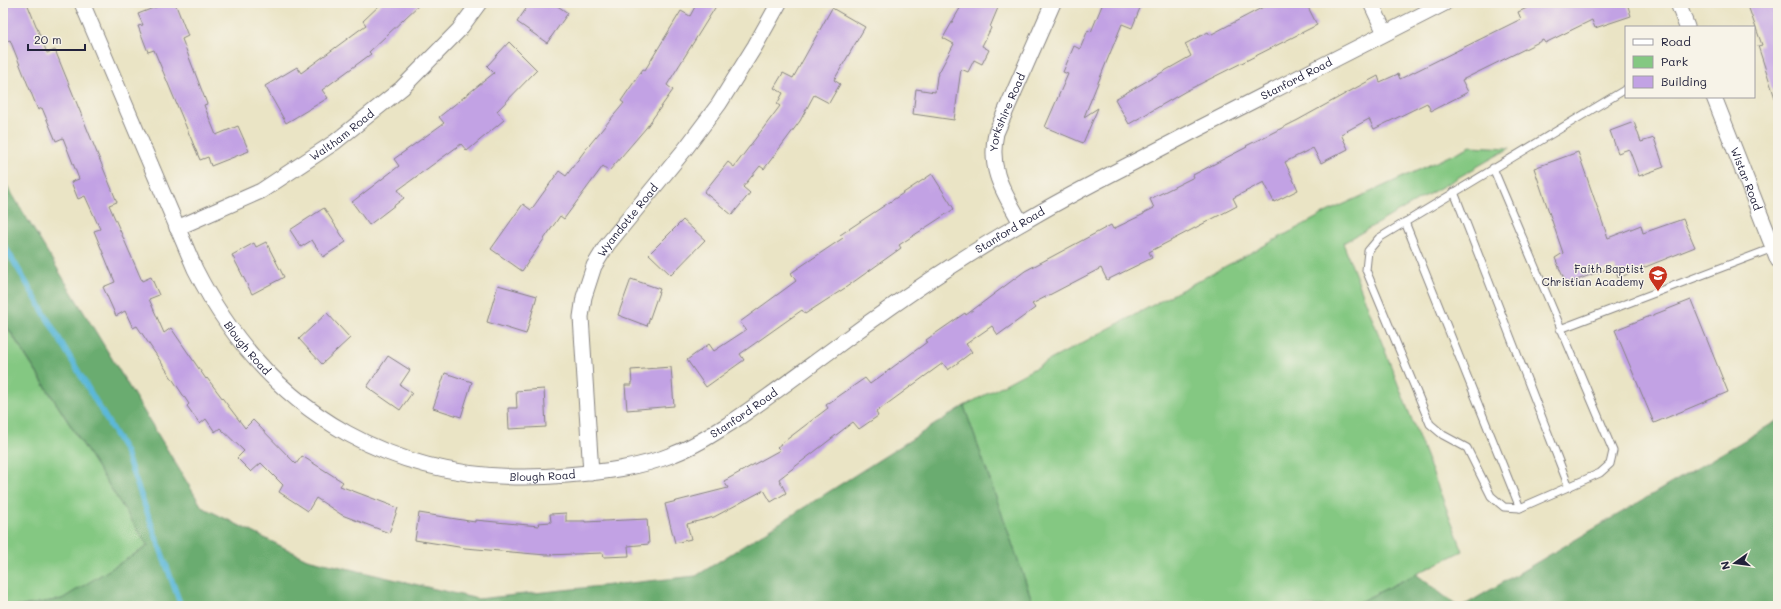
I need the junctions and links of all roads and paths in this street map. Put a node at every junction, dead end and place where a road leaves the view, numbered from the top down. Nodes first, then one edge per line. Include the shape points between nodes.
1 (82, 3) edge
2 (478, 3) edge
3 (779, 3) edge
4 (1054, 3) edge
5 (1372, 3) edge
6 (1445, 3) edge
7 (1678, 3) edge
8 (1687, 26) edge
9 (1385, 33) junction
10 (1625, 90) edge
11 (1714, 98) edge
12 (1493, 168) junction
13 (1454, 192) junction
14 (1405, 222) junction
15 (1021, 223) junction
16 (177, 228) junction
17 (1776, 254) edge
18 (1560, 329) junction
19 (591, 473) junction
20 (1569, 487) junction
21 (1520, 508) junction

1 - 16 street, Blough Road
2 - 16 street, Waltham Road via 459,30 402,88 335,142 261,190
3 - 19 street, Wyandotte Road via 756,46 719,104 607,245 594,266 584,297 581,317
4 - 15 street, Yorkshire Road via 996,133 992,148 999,183
5 - 9 street
6 - 9 street, Stanford Road
7 - 8 street
9 - 15 street, Stanford Road
10 - 12 lane
11 - 17 street, Wistar Road
12 - 13 lane
12 - 18 lane
13 - 14 lane
13 - 20 lane
14 - 21 lane
14 - 21 lane via 1379,238 1368,250 1366,270 1430,424 1443,435 1467,448 1491,496 1504,507
15 - 19 street, Stanford Road via 920,286 703,441 674,455 638,465
16 - 19 street, Blough Road via 210,299 232,332 256,362 286,392 330,423 376,448 410,461 466,474 508,478
17 - 18 lane
18 - 20 lane via 1613,452 1610,464 1600,473
20 - 21 lane

